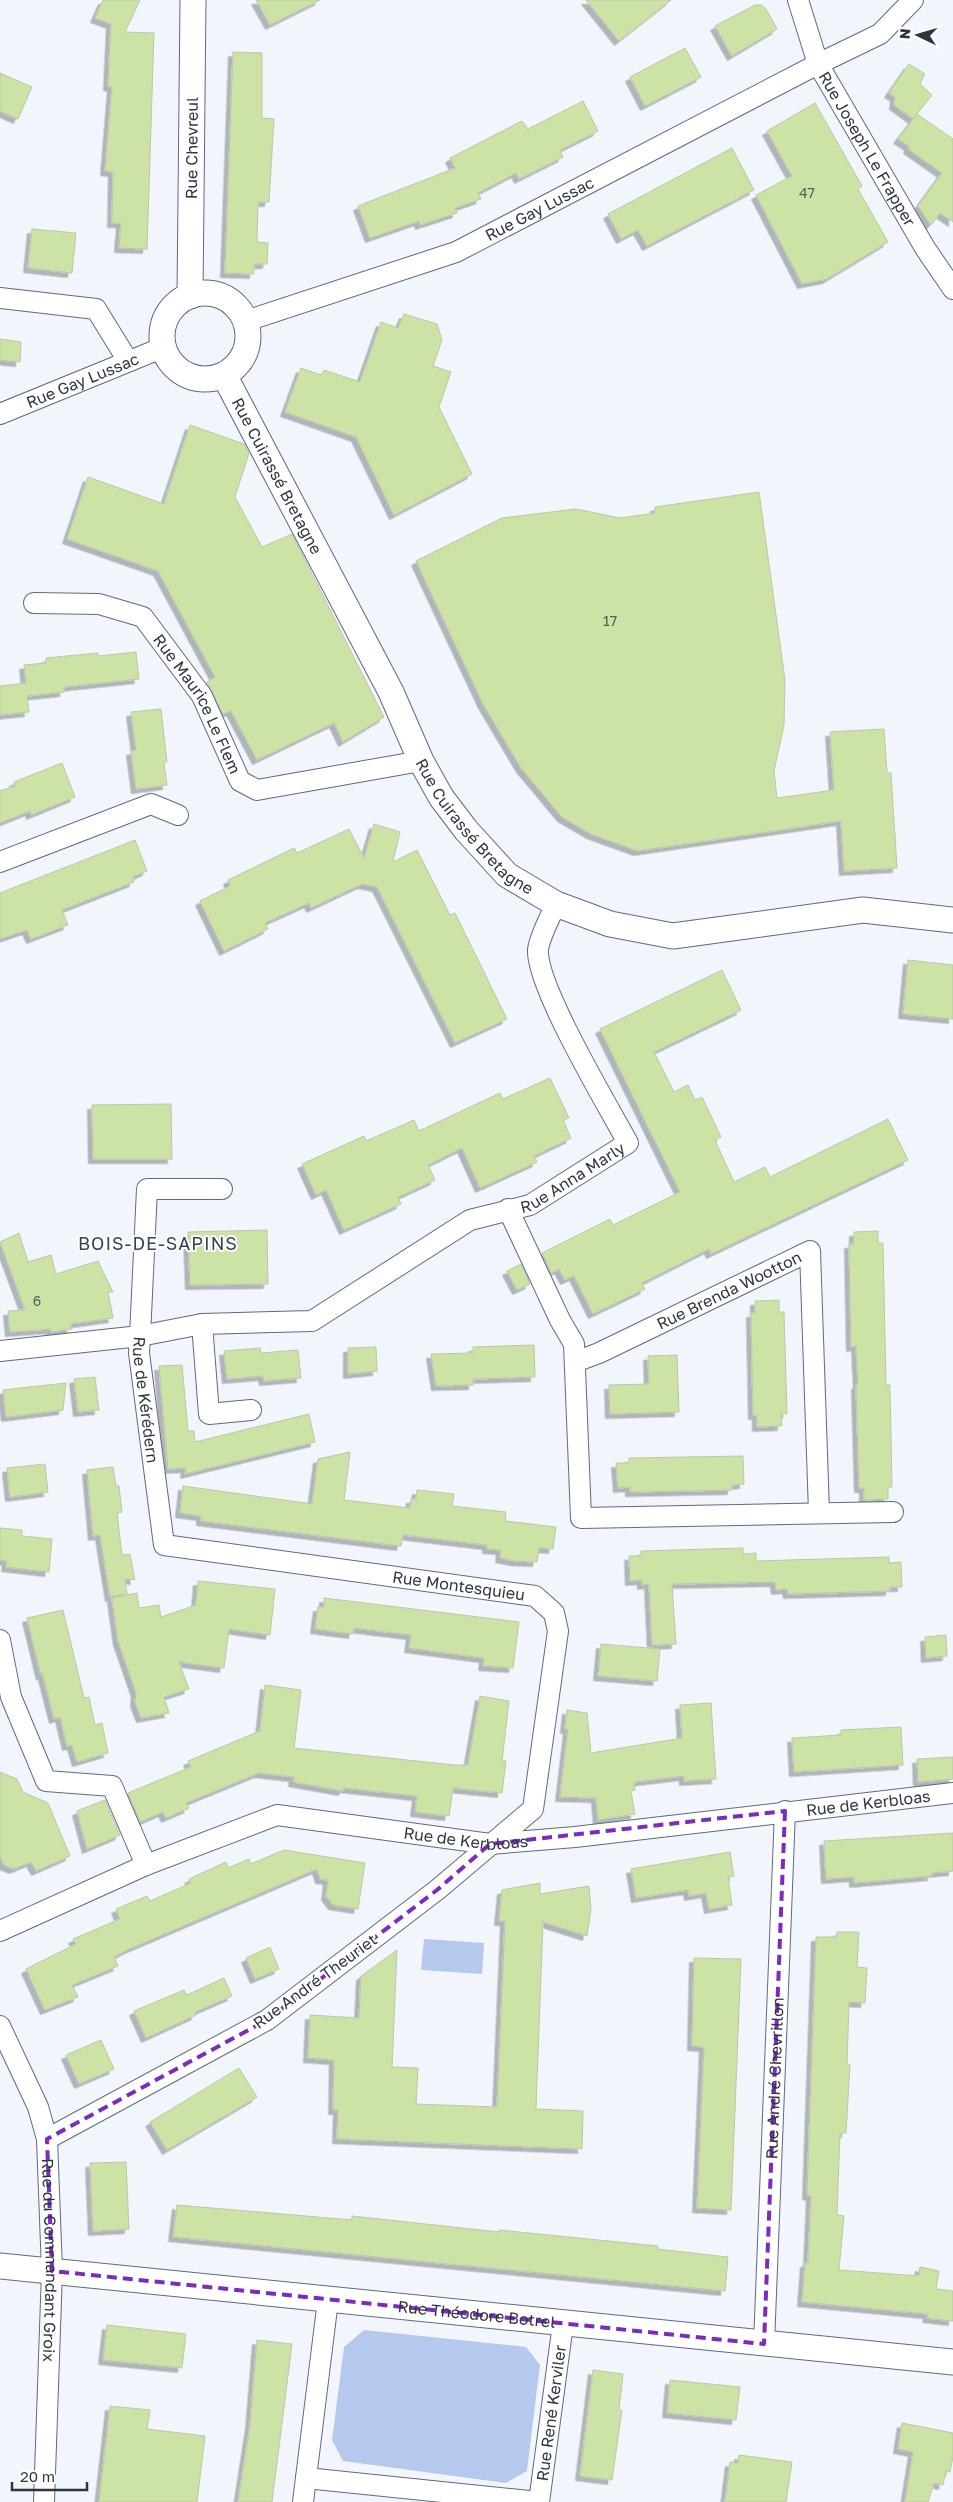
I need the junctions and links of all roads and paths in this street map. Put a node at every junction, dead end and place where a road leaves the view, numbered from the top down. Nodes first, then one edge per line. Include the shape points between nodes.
1 (193, 0) edge
2 (798, 0) edge
3 (913, 0) edge
4 (818, 64) junction
5 (953, 289) edge
6 (190, 296) junction
7 (0, 298) edge
8 (246, 321) junction
9 (164, 347) junction
10 (128, 362) junction
11 (224, 375) junction
12 (0, 414) edge
13 (34, 603) dead end
14 (421, 761) junction
15 (178, 815) dead end
16 (0, 862) edge
17 (556, 904) junction
18 (953, 920) edge
19 (222, 1189) dead end
20 (508, 1208) junction
21 (202, 1324) junction
22 (140, 1336) junction
23 (0, 1351) edge
24 (575, 1362) junction
25 (251, 1410) dead end
26 (820, 1512) junction
27 (893, 1512) dead end
28 (164, 1545) joint
29 (0, 1640) edge
30 (953, 1793) edge
31 (785, 1812) junction
32 (490, 1844) junction
33 (146, 1865) junction
34 (0, 1931) edge
35 (0, 2026) edge
36 (47, 2139) junction
37 (0, 2266) edge
38 (52, 2271) junction
39 (328, 2300) junction
40 (563, 2324) junction
41 (764, 2344) junction
42 (953, 2362) edge
43 (306, 2478) junction
44 (44, 2502) edge
45 (303, 2502) edge
46 (539, 2502) edge

1 - 6 street, Rue Chevreul
2 - 4 street, Rue Joseph Le Frapper
3 - 4 street, Rue Gay Lussac via 880,34
4 - 5 street, Rue Joseph Le Frapper via 924,248
4 - 8 street, Rue Gay Lussac via 456,252
6 - 8 street via 211,294 225,298 238,308
6 - 9 street via 177,304 165,322
7 - 10 street via 96,309
8 - 11 street via 248,338 245,352 236,366
9 - 10 street, Rue Gay Lussac
9 - 11 street via 174,365 191,377 202,379
10 - 12 street, Rue Gay Lussac
11 - 14 street, Rue Cuirassé Bretagne via 391,692
13 - 14 street, Rue Maurice Le Flem via 99,604 143,618 202,696 240,781 256,790
14 - 17 street, Rue Cuirassé Bretagne via 441,797 506,875
15 - 16 street via 151,804
17 - 18 street, Rue Cuirassé Bretagne via 610,924 673,936 863,910
17 - 20 street, Rue Anna Marly via 538,950 540,972 628,1143 530,1205
19 - 22 street via 147,1189
20 - 21 street, Rue Anna Marly via 470,1220 312,1321
20 - 24 street via 574,1344
21 - 22 street
21 - 25 street via 209,1414
22 - 23 street, Rue de Kérédern
22 - 28 street, Rue de Kérédern via 139,1353
24 - 26 street via 581,1518
24 - 26 street, Rue Brenda Wootton via 810,1251
26 - 27 street
28 - 32 street, Rue Montesquieu via 535,1596 554,1613 558,1631 533,1809
29 - 33 street via 11,1698 46,1781 112,1786
30 - 31 street, Rue de Kerbloas
31 - 32 street, Rue de Kerbloas via 575,1838
31 - 41 street, Rue André Chevrillon
32 - 33 street, Rue de Kerbloas via 277,1815
32 - 36 street, Rue André Theuriet via 437,1890 267,2020
33 - 34 street, Rue de Kerbloas
35 - 36 street, Rue du Commandant Groix via 38,2107
36 - 38 street, Rue du Commandant Groix
37 - 38 street, Rue Théodore Botrel
38 - 39 street, Rue Théodore Botrel
38 - 44 street, Rue du Commandant Groix
39 - 40 street, Rue Théodore Botrel
39 - 43 street
40 - 41 street, Rue Théodore Botrel
40 - 46 street, Rue René Kerviler
41 - 42 street, Rue Théodore Botrel
43 - 45 street
43 - 46 street

